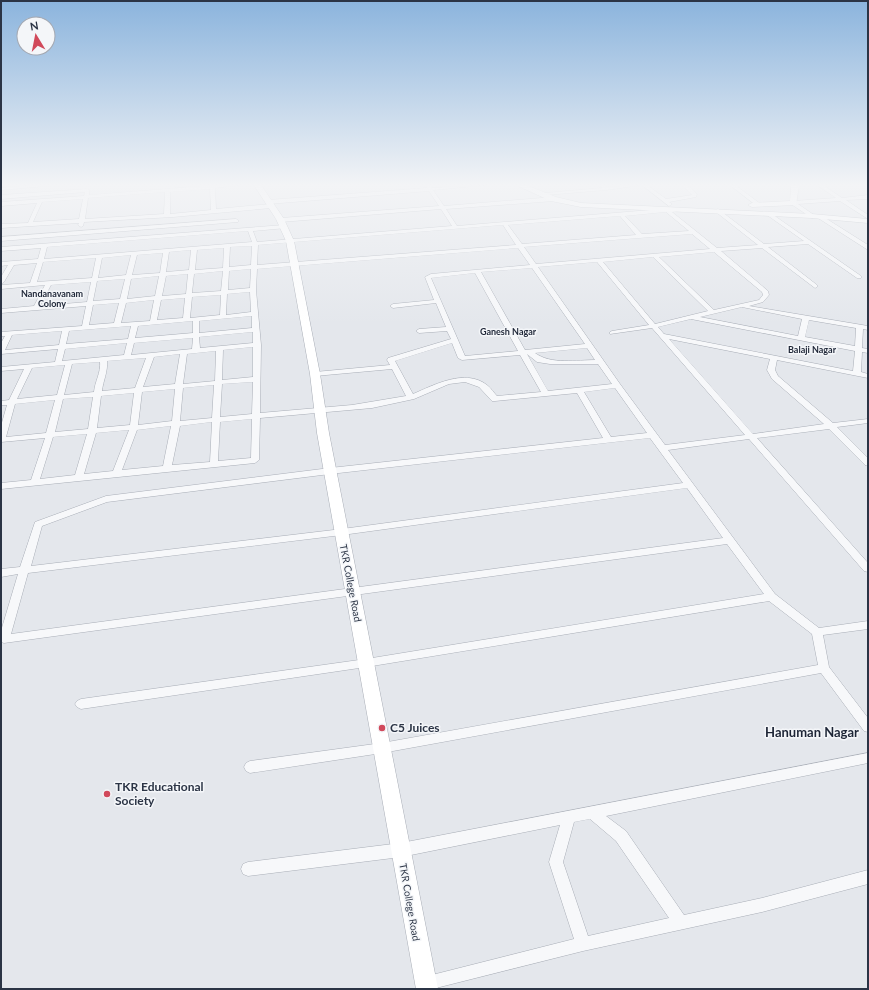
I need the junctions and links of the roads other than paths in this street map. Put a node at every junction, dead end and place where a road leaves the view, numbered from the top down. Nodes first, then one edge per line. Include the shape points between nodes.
1 (16, 231) edge
2 (48, 231) edge
3 (108, 231) edge
4 (235, 231) edge
5 (250, 231) edge
6 (285, 231) edge
7 (415, 231) edge
8 (510, 231) edge
9 (636, 231) edge
10 (743, 231) edge
11 (794, 231) edge
12 (841, 231) edge
13 (693, 232) joint
14 (207, 233) junction
15 (78, 234) joint
16 (46, 236) junction
17 (640, 236) junction
18 (148, 237) junction
19 (12, 238) junction
20 (1, 239) edge
21 (290, 241) junction
22 (809, 242) junction
23 (255, 244) junction
24 (45, 245) junction
25 (227, 246) junction
26 (520, 246) junction
27 (763, 247) junction
28 (205, 248) junction
29 (868, 248) edge
30 (1, 249) edge
31 (90, 249) junction
32 (194, 249) junction
33 (166, 251) junction
34 (716, 251) junction
35 (147, 253) junction
36 (134, 254) junction
37 (99, 256) junction
38 (655, 256) junction
39 (40, 261) junction
40 (599, 261) junction
41 (12, 263) junction
42 (1, 264) edge
43 (295, 264) junction
44 (255, 266) junction
45 (534, 267) junction
46 (225, 269) junction
47 (478, 271) junction
48 (191, 272) junction
49 (163, 274) junction
50 (128, 277) junction
51 (859, 277) dead end
52 (94, 280) junction
53 (1, 282) edge
54 (49, 283) junction
55 (33, 284) junction
56 (815, 286) dead end
57 (1, 287) edge
58 (253, 290) junction
59 (224, 292) junction
60 (189, 295) junction
61 (159, 297) junction
62 (123, 300) junction
63 (438, 301) junction
64 (91, 303) junction
65 (393, 306) dead end
66 (740, 306) junction
67 (36, 308) junction
68 (1, 311) edge
69 (712, 312) junction
70 (254, 314) junction
71 (223, 317) junction
72 (690, 317) junction
73 (806, 317) junction
74 (196, 319) junction
75 (186, 320) junction
76 (153, 322) junction
77 (135, 324) junction
78 (117, 325) junction
79 (654, 326) junction
80 (860, 326) junction
81 (86, 328) junction
82 (868, 328) edge
83 (66, 329) junction
84 (449, 329) junction
85 (256, 330) junction
86 (419, 332) dead end
87 (612, 333) dead end
88 (1, 334) edge
89 (9, 334) junction
90 (195, 335) junction
91 (663, 336) junction
92 (801, 338) junction
93 (454, 340) junction
94 (132, 341) junction
95 (257, 345) junction
96 (589, 346) junction
97 (63, 347) junction
98 (220, 349) junction
99 (858, 349) junction
100 (1, 351) edge
101 (196, 351) junction
102 (525, 351) junction
103 (868, 351) edge
104 (184, 353) junction
105 (151, 355) junction
106 (774, 357) junction
107 (127, 358) junction
108 (103, 360) junction
109 (600, 362) junction
110 (69, 363) junction
111 (58, 364) junction
112 (29, 366) junction
113 (395, 367) junction
114 (1, 369) edge
115 (857, 373) junction
116 (315, 374) junction
117 (868, 376) edge
118 (256, 379) junction
119 (219, 382) junction
120 (868, 384) edge
121 (179, 386) junction
122 (617, 386) junction
123 (579, 389) junction
124 (138, 390) junction
125 (545, 393) junction
126 (98, 395) junction
127 (411, 397) junction
128 (61, 398) junction
129 (12, 402) junction
130 (1, 403) edge
131 (320, 412) junction
132 (256, 416) junction
133 (216, 420) junction
134 (868, 421) edge
135 (176, 423) junction
136 (830, 426) junction
137 (134, 427) junction
138 (92, 432) junction
139 (652, 434) junction
140 (50, 435) junction
141 (751, 437) junction
142 (608, 439) junction
143 (1, 440) edge
144 (662, 448) junction
145 (868, 463) edge
146 (214, 464) junction
147 (167, 468) junction
148 (330, 471) junction
149 (117, 473) junction
150 (79, 477) junction
151 (34, 483) junction
152 (1, 486) edge
153 (689, 486) junction
154 (342, 532) junction
155 (730, 540) junction
156 (868, 569) edge
157 (24, 571) junction
158 (1, 573) edge
159 (352, 590) junction
160 (771, 597) junction
161 (868, 625) edge
162 (817, 632) junction
163 (366, 663) junction
164 (824, 668) junction
165 (82, 704) dead end
166 (868, 728) edge
167 (382, 748) junction
168 (868, 758) edge
169 (250, 766) dead end
170 (592, 812) junction
171 (569, 817) junction
172 (400, 850) junction
173 (248, 869) dead end
174 (868, 877) edge
175 (681, 923) junction
176 (583, 944) junction
177 (426, 986) edge

1 - 19 street
2 - 16 street
3 - 15 street
4 - 14 street
5 - 23 street
6 - 21 street, TKR College Road
7 - 21 street
8 - 26 street
9 - 17 street
10 - 27 street
11 - 22 street
12 - 29 street
13 - 17 street
13 - 34 street
14 - 18 street
14 - 28 street
15 - 16 street
16 - 19 street
17 - 26 street
18 - 31 street
18 - 35 street
19 - 20 street
21 - 23 street
21 - 43 street, TKR College Road
22 - 27 street
22 - 51 street
23 - 25 street
23 - 44 street
24 - 30 street
24 - 31 street
24 - 39 street
25 - 28 street
25 - 46 street
26 - 43 street
26 - 45 street
27 - 34 street
27 - 56 street
28 - 32 street
31 - 37 street
31 - 39 street
32 - 33 street
32 - 48 street
33 - 35 street
33 - 49 street
34 - 38 street
34 - 66 street via 765,291 766,295 761,301
35 - 36 street
36 - 37 street
36 - 50 street
37 - 52 street
38 - 40 street
38 - 69 street
39 - 41 street
39 - 55 street
40 - 45 street
40 - 79 street
41 - 42 street
41 - 53 street
43 - 44 street
43 - 116 street, TKR College Road
44 - 46 street
44 - 58 street
45 - 47 street
45 - 96 street
46 - 48 street
46 - 59 street
47 - 63 street via 430,275 428,278
47 - 102 street
48 - 49 street
48 - 60 street
49 - 50 street
49 - 61 street
50 - 52 street
50 - 62 street
52 - 54 street
52 - 64 street
54 - 55 street
54 - 67 street
55 - 57 street
58 - 59 street
58 - 70 street
59 - 60 street
59 - 71 street
60 - 61 street
60 - 75 street
61 - 62 street
61 - 76 street
62 - 64 street
62 - 78 street
63 - 65 street
63 - 84 street
64 - 67 street
64 - 81 street
66 - 69 street
66 - 73 street
67 - 68 street
69 - 72 street
70 - 71 street
70 - 85 street
71 - 74 street
72 - 79 street
72 - 92 street
73 - 80 street
73 - 92 street
74 - 75 street
74 - 90 street
75 - 76 street
76 - 77 street
77 - 78 street
77 - 94 street
78 - 81 street
79 - 87 street
79 - 91 street
80 - 82 street
80 - 99 street
81 - 83 street
83 - 89 street
83 - 97 street
84 - 86 street
84 - 93 street
85 - 90 street
85 - 95 street
88 - 89 street
89 - 100 street
90 - 94 street
90 - 101 street
91 - 106 street
91 - 141 street
92 - 99 street
93 - 102 street via 462,358
93 - 113 street via 391,360
94 - 97 street
94 - 107 street
95 - 98 street
95 - 118 street
96 - 102 street
96 - 109 street
97 - 100 street
97 - 111 street
98 - 101 street
98 - 119 street
99 - 103 street
99 - 115 street
101 - 104 street
102 - 109 street via 540,360 550,362
102 - 125 street
104 - 105 street
104 - 121 street
105 - 107 street
105 - 124 street
106 - 115 street
106 - 136 street via 771,370 775,377
107 - 108 street
108 - 110 street
108 - 126 street via 104,370
109 - 122 street
110 - 111 street
110 - 128 street
111 - 112 street
112 - 114 street
112 - 129 street
113 - 116 street
113 - 127 street
115 - 117 street
116 - 131 street, TKR College Road
117 - 120 street
118 - 119 street
118 - 132 street
119 - 121 street
119 - 133 street
121 - 124 street
121 - 135 street
122 - 123 street
122 - 139 street
123 - 125 street
123 - 142 street
124 - 126 street
124 - 137 street
125 - 127 street via 495,399 484,386 471,379 460,378
126 - 128 street
126 - 138 street
127 - 131 street via 369,406
128 - 129 street
128 - 140 street
129 - 130 street
129 - 143 street
131 - 132 street
131 - 148 street, TKR College Road
132 - 133 street
132 - 146 street via 255,460
133 - 135 street
133 - 146 street
134 - 136 street
135 - 137 street
135 - 147 street
136 - 141 street
136 - 145 street
137 - 138 street
137 - 149 street
138 - 140 street
138 - 150 street
139 - 142 street
139 - 144 street
140 - 143 street
140 - 151 street
141 - 144 street
141 - 156 street
142 - 148 street
144 - 153 street
146 - 147 street
147 - 149 street
148 - 154 street, TKR College Road
148 - 157 street via 106,499 38,524
149 - 150 street
150 - 151 street
151 - 152 street
153 - 154 street
153 - 155 street
154 - 157 street
154 - 159 street, TKR College Road
155 - 159 street
155 - 160 street
157 - 158 street
157 - 159 street via 4,639
159 - 163 street, TKR College Road
160 - 162 street
160 - 163 street
161 - 162 street
162 - 164 street
163 - 165 street
163 - 167 street, TKR College Road
164 - 166 street
164 - 167 street
167 - 169 street
167 - 172 street, TKR College Road
168 - 170 street
170 - 171 street
170 - 175 street via 621,836
171 - 172 street
171 - 176 street via 556,862
172 - 173 street
172 - 177 street, TKR College Road
174 - 175 street
175 - 176 street
176 - 177 street

